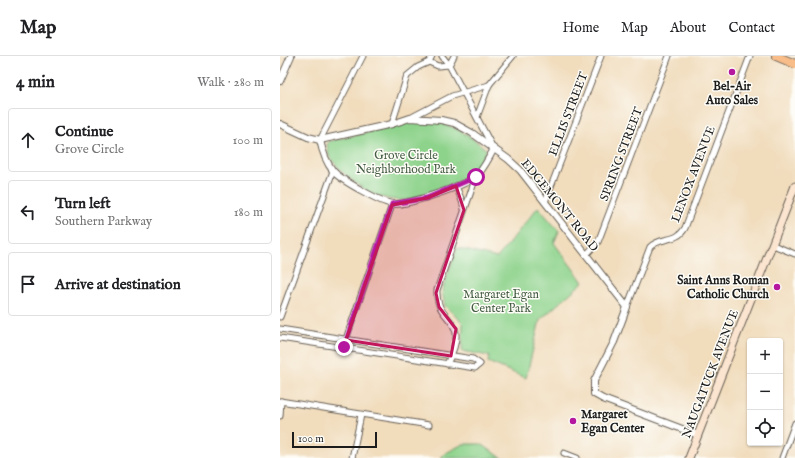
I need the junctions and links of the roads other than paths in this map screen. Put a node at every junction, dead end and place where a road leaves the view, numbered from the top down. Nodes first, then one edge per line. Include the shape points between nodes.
1 (291, 56) edge
2 (362, 56) edge
3 (432, 56) edge
4 (442, 56) edge
5 (454, 56) edge
6 (513, 56) edge
7 (601, 56) edge
8 (669, 56) edge
9 (750, 56) edge
10 (776, 56) edge
11 (429, 62) junction
12 (795, 64) edge
13 (449, 65) junction
14 (280, 80) edge
15 (489, 86) junction
16 (464, 92) junction
17 (477, 117) junction
18 (410, 118) junction
19 (280, 124) edge
20 (392, 124) junction
21 (320, 140) junction
22 (494, 149) junction
23 (333, 171) junction
24 (476, 177) junction
25 (456, 186) junction
26 (795, 186) edge
27 (545, 202) junction
28 (392, 204) junction
29 (464, 210) junction
30 (773, 245) junction
31 (795, 254) edge
32 (586, 255) junction
33 (626, 307) junction
34 (280, 317) edge
35 (280, 330) edge
36 (280, 338) edge
37 (346, 340) junction
38 (344, 347) junction
39 (451, 356) junction
40 (447, 364) junction
41 (281, 401) edge
42 (361, 415) junction
43 (280, 416) edge
44 (795, 423) edge
45 (429, 425) dead end
46 (698, 435) junction
47 (564, 453) dead end
48 (352, 458) edge
49 (577, 458) edge
50 (689, 458) edge
51 (782, 458) edge

1 - 14 street
2 - 21 street
3 - 11 street
4 - 13 street
5 - 13 street
6 - 15 street
7 - 27 street, ELLIS STREET
8 - 32 street, SPRING STREET via 598,242
9 - 33 street, LENOX AVENUE via 685,228 676,238 656,242 650,247
10 - 12 main road
11 - 13 street via 438,66
11 - 20 street via 407,76
13 - 16 street
15 - 16 street
15 - 17 street
16 - 17 street
16 - 18 street
17 - 22 street
18 - 20 street, EDGEMONT ROAD
18 - 22 street, EDGEMONT ROAD via 425,117 454,123
19 - 21 street
20 - 21 street, EDGEMONT ROAD
21 - 23 street via 322,151
22 - 24 street
22 - 27 street, EDGEMONT ROAD via 515,166
23 - 28 street via 361,190
23 - 34 street
24 - 25 street
24 - 29 street
25 - 28 street via 427,198
25 - 29 street
26 - 30 main road, NAUGATUCK AVENUE
27 - 32 street, EDGEMONT ROAD
28 - 37 street
29 - 39 street via 437,290 439,307 456,329
30 - 31 street
30 - 46 main road, NAUGATUCK AVENUE
32 - 33 street, EDGEMONT ROAD
33 - 46 street, LENOX AVENUE via 614,342 596,374 593,391 596,396 603,399
35 - 37 street
36 - 38 street
37 - 38 street
37 - 39 street
38 - 40 street
39 - 40 street
39 - 40 street via 473,359 480,364 475,368
41 - 42 street
41 - 43 street
42 - 45 street
42 - 48 street
44 - 51 street
46 - 50 main road, NAUGATUCK AVENUE
47 - 49 street

